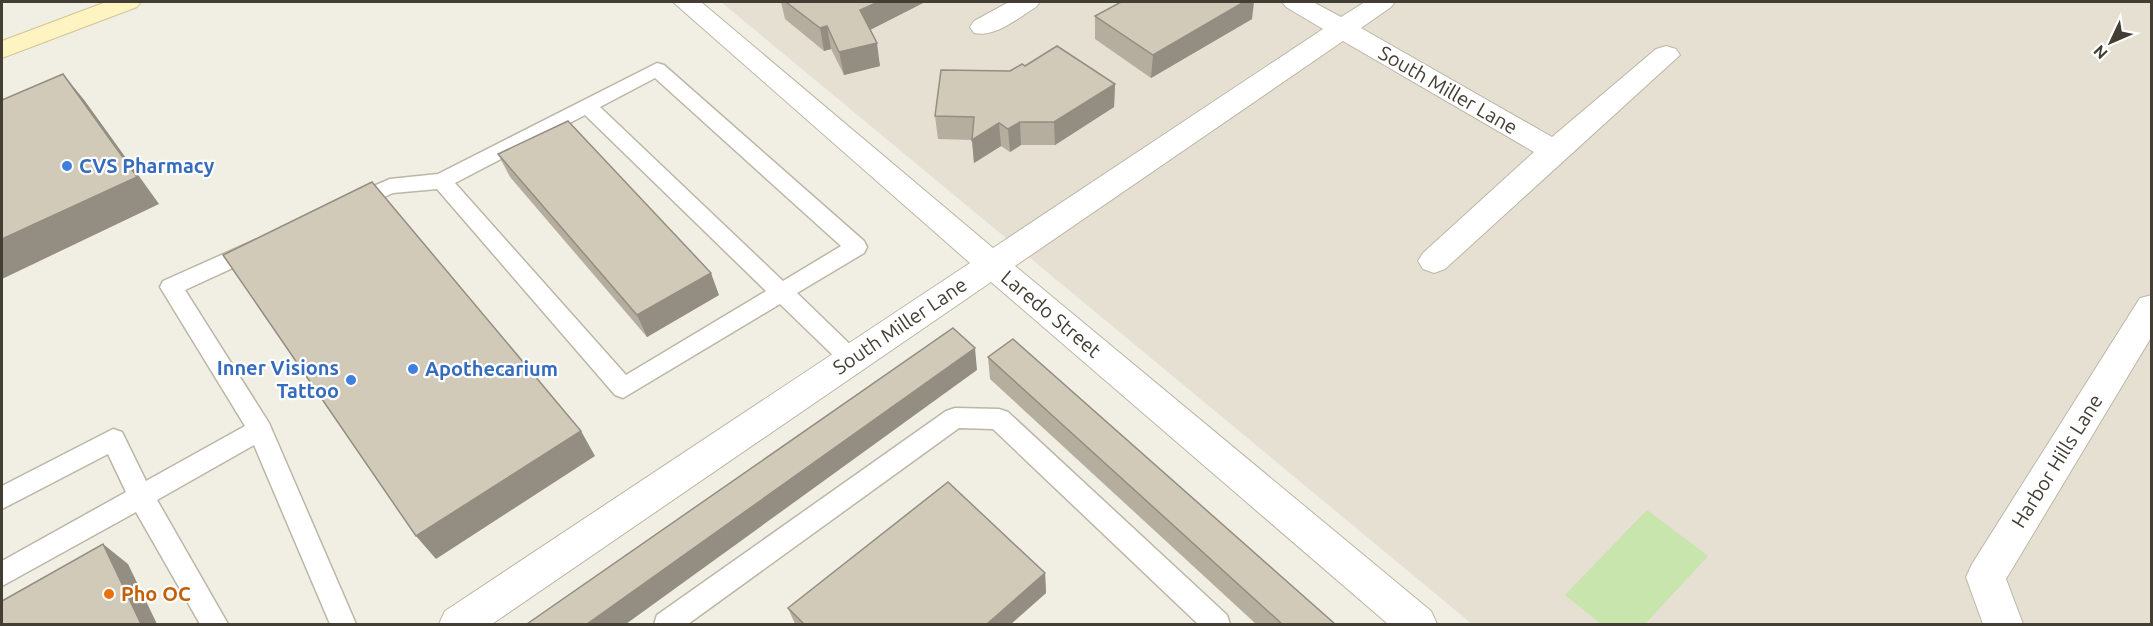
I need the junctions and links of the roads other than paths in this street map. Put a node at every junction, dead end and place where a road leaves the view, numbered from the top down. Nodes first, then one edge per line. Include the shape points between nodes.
1 (128, 2) edge
2 (686, 2) edge
3 (1028, 2) edge
4 (1295, 2) edge
5 (1382, 2) edge
6 (983, 27) dead end
7 (1342, 29) junction
8 (2, 50) edge
9 (1666, 55) dead end
10 (587, 106) junction
11 (1554, 151) junction
12 (442, 181) junction
13 (338, 210) edge
14 (275, 239) edge
15 (1434, 261) dead end
16 (992, 264) junction
17 (781, 292) junction
18 (2151, 307) edge
19 (851, 359) junction
20 (260, 430) junction
21 (141, 497) junction
22 (2, 498) edge
23 (2, 574) edge
24 (2001, 622) edge
25 (215, 624) edge
26 (343, 624) edge
27 (459, 624) edge
28 (667, 624) edge
29 (1217, 624) edge
30 (1417, 624) edge

1 - 8 main road
2 - 16 street, Laredo Street
3 - 6 street
4 - 7 street
5 - 7 street, South Miller Lane
7 - 11 street, South Miller Lane
7 - 16 street, South Miller Lane
9 - 11 street
10 - 12 lane
10 - 17 lane
10 - 17 lane via 657,69 855,248
11 - 15 street
12 - 13 lane via 390,186
12 - 17 lane via 623,388
14 - 20 lane via 171,287
16 - 19 street, South Miller Lane
16 - 30 street, Laredo Street
17 - 19 lane
18 - 24 street, Harbor Hills Lane via 1986,577
19 - 27 street, South Miller Lane
20 - 21 lane
20 - 26 lane
21 - 22 lane via 112,439
21 - 23 lane
21 - 25 lane
28 - 29 lane via 955,418 999,419

